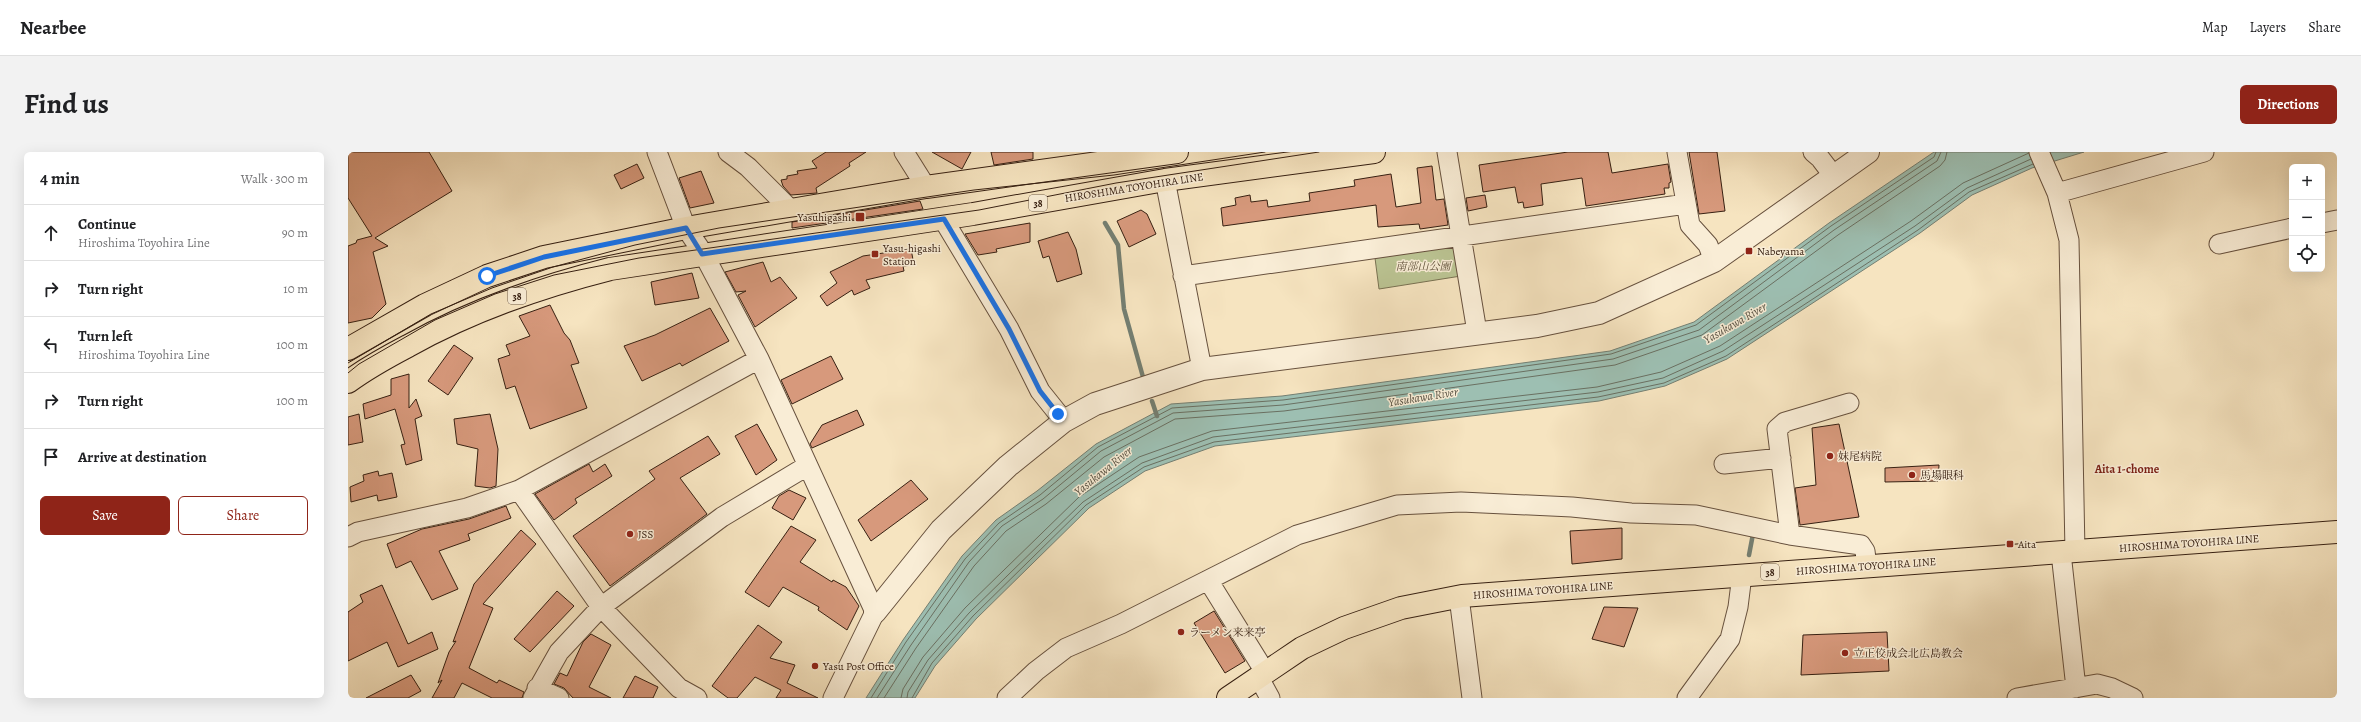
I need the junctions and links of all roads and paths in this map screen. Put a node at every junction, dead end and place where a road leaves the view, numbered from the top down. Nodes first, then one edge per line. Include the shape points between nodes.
1 (657, 152) edge
2 (728, 152) edge
3 (904, 152) edge
4 (1177, 152) edge
5 (1374, 152) edge
6 (1447, 152) edge
7 (1677, 152) edge
8 (1813, 152) edge
9 (1868, 152) edge
10 (2039, 152) edge
11 (2204, 152) edge
12 (1833, 175) junction
13 (1165, 180) junction
14 (926, 188) junction
15 (2057, 193) junction
16 (1686, 204) junction
17 (791, 210) junction
18 (944, 219) junction
19 (2337, 220) edge
20 (2325, 222) edge
21 (686, 228) junction
22 (2289, 229) edge
23 (1461, 237) junction
24 (2219, 244) dead end
25 (702, 254) junction
26 (1714, 261) junction
27 (1183, 276) junction
28 (1477, 332) junction
29 (348, 349) edge
30 (759, 359) junction
31 (1202, 369) junction
32 (348, 382) edge
33 (1849, 403) dead end
34 (1064, 421) junction
35 (1781, 458) junction
36 (1724, 464) dead end
37 (807, 466) junction
38 (519, 490) junction
39 (2337, 532) edge
40 (1790, 535) junction
41 (348, 537) edge
42 (2068, 552) junction
43 (1866, 567) junction
44 (1742, 575) junction
45 (1208, 580) junction
46 (1459, 598) junction
47 (601, 607) junction
48 (875, 612) junction
49 (1261, 674) junction
50 (2076, 688) junction
51 (535, 693) edge
52 (676, 693) edge
53 (559, 698) edge
54 (697, 698) edge
55 (834, 698) edge
56 (1007, 698) edge
57 (1228, 698) edge
58 (1270, 698) edge
59 (1472, 698) edge
60 (1688, 698) edge
61 (2018, 698) edge
62 (2133, 698) edge

1 - 21 street
2 - 17 street via 748,167
3 - 14 street
4 - 14 main road
5 - 13 main road, HIROSHIMA TOYOHIRA LINE / 38
6 - 23 street
7 - 16 street
8 - 12 street
9 - 12 street
10 - 15 street
11 - 15 street
12 - 26 street
13 - 18 main road, HIROSHIMA TOYOHIRA LINE / 38
13 - 27 street
14 - 17 main road
15 - 42 street via 2069,240
16 - 23 street
16 - 26 street via 1690,225 1708,245
17 - 21 main road
18 - 25 main road, HIROSHIMA TOYOHIRA LINE / 38
18 - 34 street via 1009,329 1040,391
19 - 20 street
21 - 25 street
21 - 29 main road via 544,257 487,276 425,305
22 - 24 street
23 - 27 street
23 - 28 street
25 - 30 street
25 - 32 main road, HIROSHIMA TOYOHIRA LINE / 38 via 610,269 499,302 439,328 366,368
26 - 28 street via 1599,313 1537,326
27 - 31 street
28 - 31 street
30 - 37 street
30 - 38 street
31 - 34 street via 1095,404
33 - 35 street via 1785,422 1778,429
34 - 48 street via 1008,466 941,530
35 - 36 street
35 - 40 street
37 - 47 street via 722,517
37 - 48 street
38 - 41 street via 467,508 358,532
38 - 47 street
39 - 42 main road, HIROSHIMA TOYOHIRA LINE / 38
40 - 43 street via 1860,545 1865,552
40 - 45 street via 1696,515 1631,513 1572,506 1461,502 1397,505 1297,536
42 - 43 main road, HIROSHIMA TOYOHIRA LINE / 38
42 - 50 street
43 - 44 main road, HIROSHIMA TOYOHIRA LINE / 38
44 - 46 main road, HIROSHIMA TOYOHIRA LINE / 38
44 - 60 street via 1730,639
45 - 49 street
45 - 56 street via 1066,648
46 - 49 main road, HIROSHIMA TOYOHIRA LINE / 38 via 1401,608 1344,628 1302,648
46 - 59 street
47 - 51 street via 559,652
47 - 52 street
48 - 55 street
49 - 57 main road, HIROSHIMA TOYOHIRA LINE / 38
49 - 58 street
50 - 61 street
50 - 62 street via 2097,684
51 - 53 street
52 - 54 street

